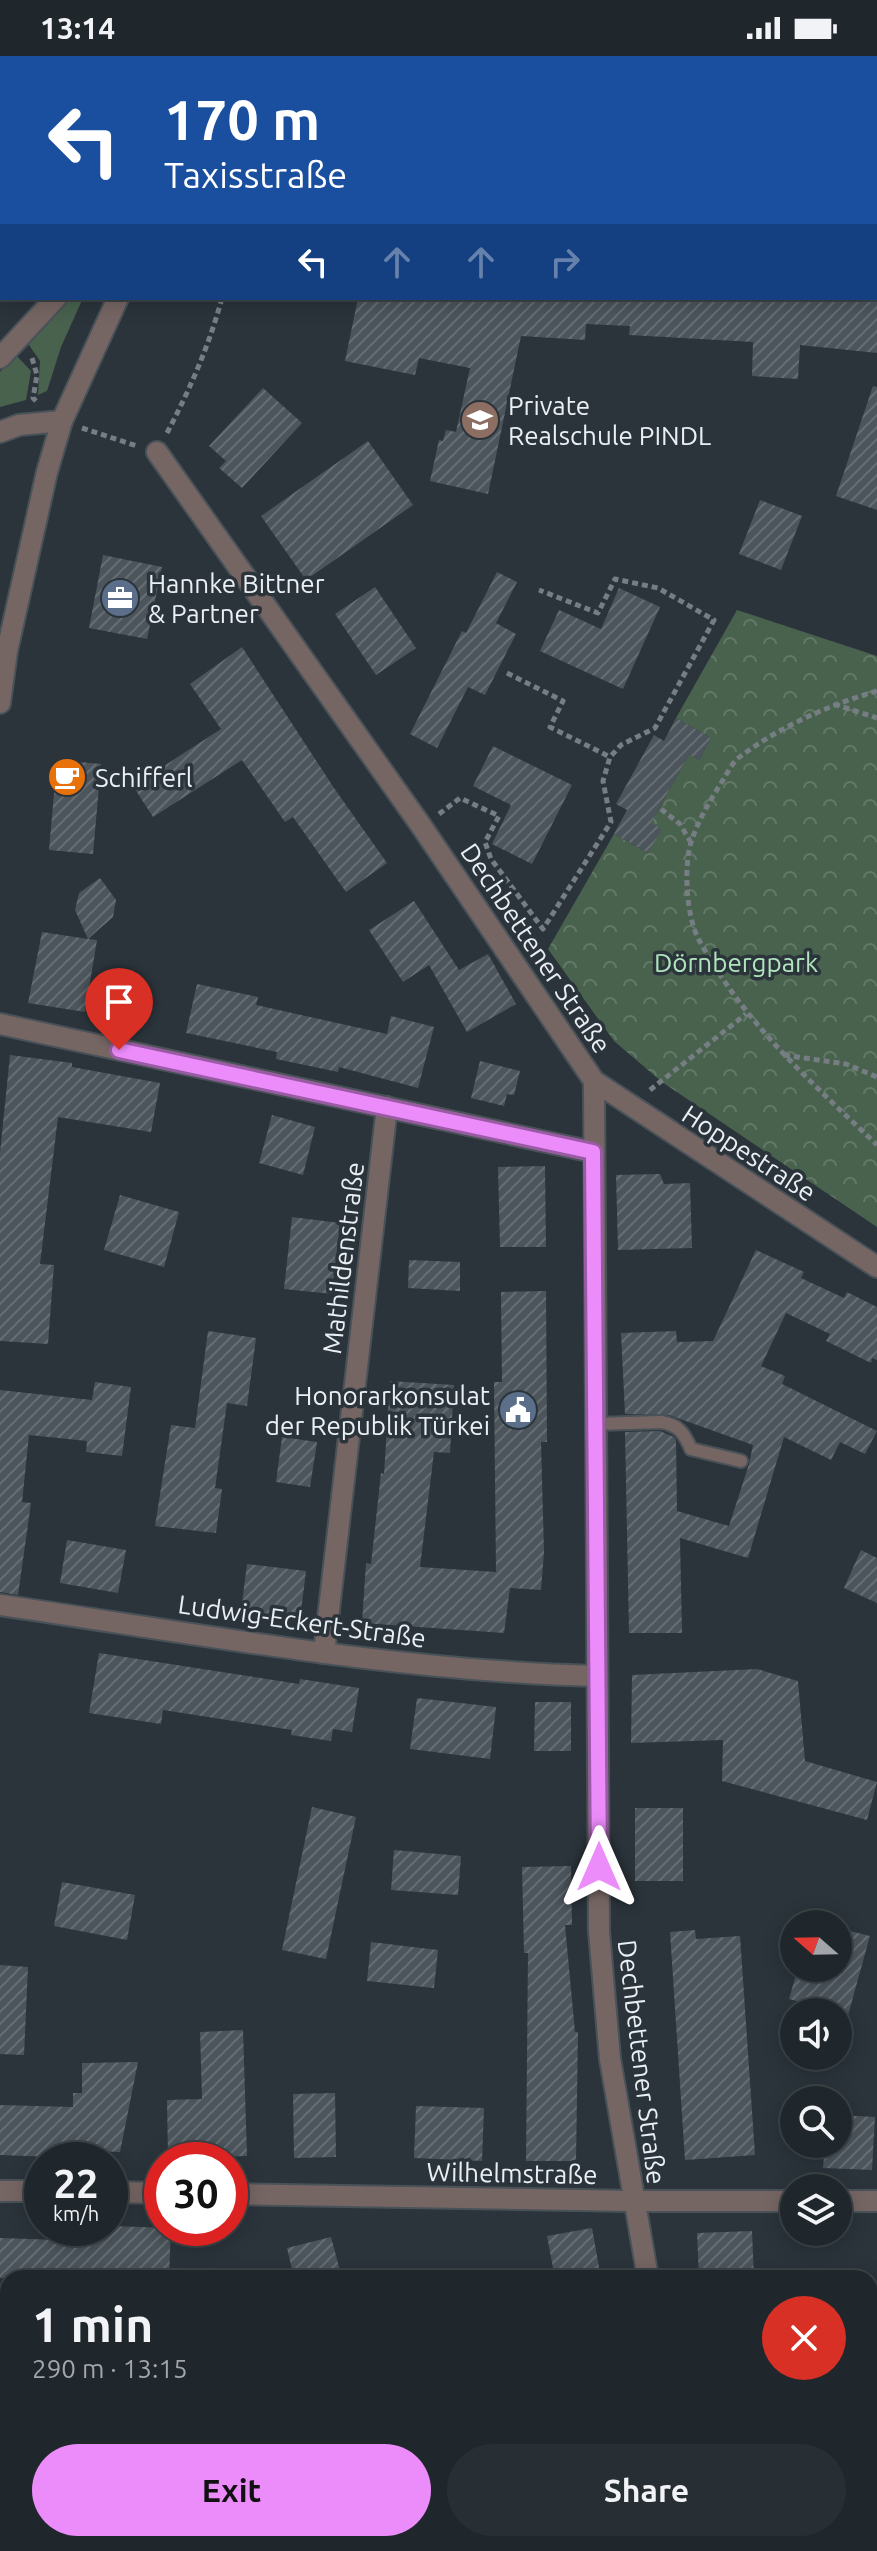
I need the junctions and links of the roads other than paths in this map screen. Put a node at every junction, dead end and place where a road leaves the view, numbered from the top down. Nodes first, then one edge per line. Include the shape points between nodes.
1 (54, 300) edge
2 (117, 300) edge
3 (0, 358) edge
4 (62, 421) junction
5 (0, 432) edge
6 (157, 452) road end
7 (0, 703) edge
8 (0, 1024) edge
9 (594, 1081) junction
10 (387, 1107) junction
11 (593, 1152) junction
12 (877, 1267) edge
13 (597, 1424) junction
14 (741, 1461) dead end
15 (0, 1605) edge
16 (324, 1653) junction
17 (597, 1676) junction
18 (0, 2191) edge
19 (24, 2191) edge
20 (248, 2194) edge
21 (633, 2201) junction
22 (780, 2201) edge
23 (852, 2201) edge
24 (877, 2201) edge
25 (646, 2270) edge

1 - 3 street
2 - 4 street
4 - 5 street
4 - 7 street via 7,651
6 - 9 street, Dechbettener Straße
8 - 10 street
9 - 11 street, Dechbettener Straße
9 - 12 street, Hoppestraße
10 - 11 street
10 - 16 street, Mathildenstraße
11 - 13 street, Dechbettener Straße
13 - 14 lane via 671,1424 680,1428 691,1449
13 - 17 street, Dechbettener Straße
15 - 16 street, Ludwig-Eckert-Straße
16 - 17 street, Ludwig-Eckert-Straße via 516,1674
17 - 21 street, Dechbettener Straße via 599,1931 610,2059
18 - 19 street
20 - 21 street, Wilhelmstraße
21 - 22 street, Wilhelmstraße
21 - 25 street, Dechbettener Straße
23 - 24 street

